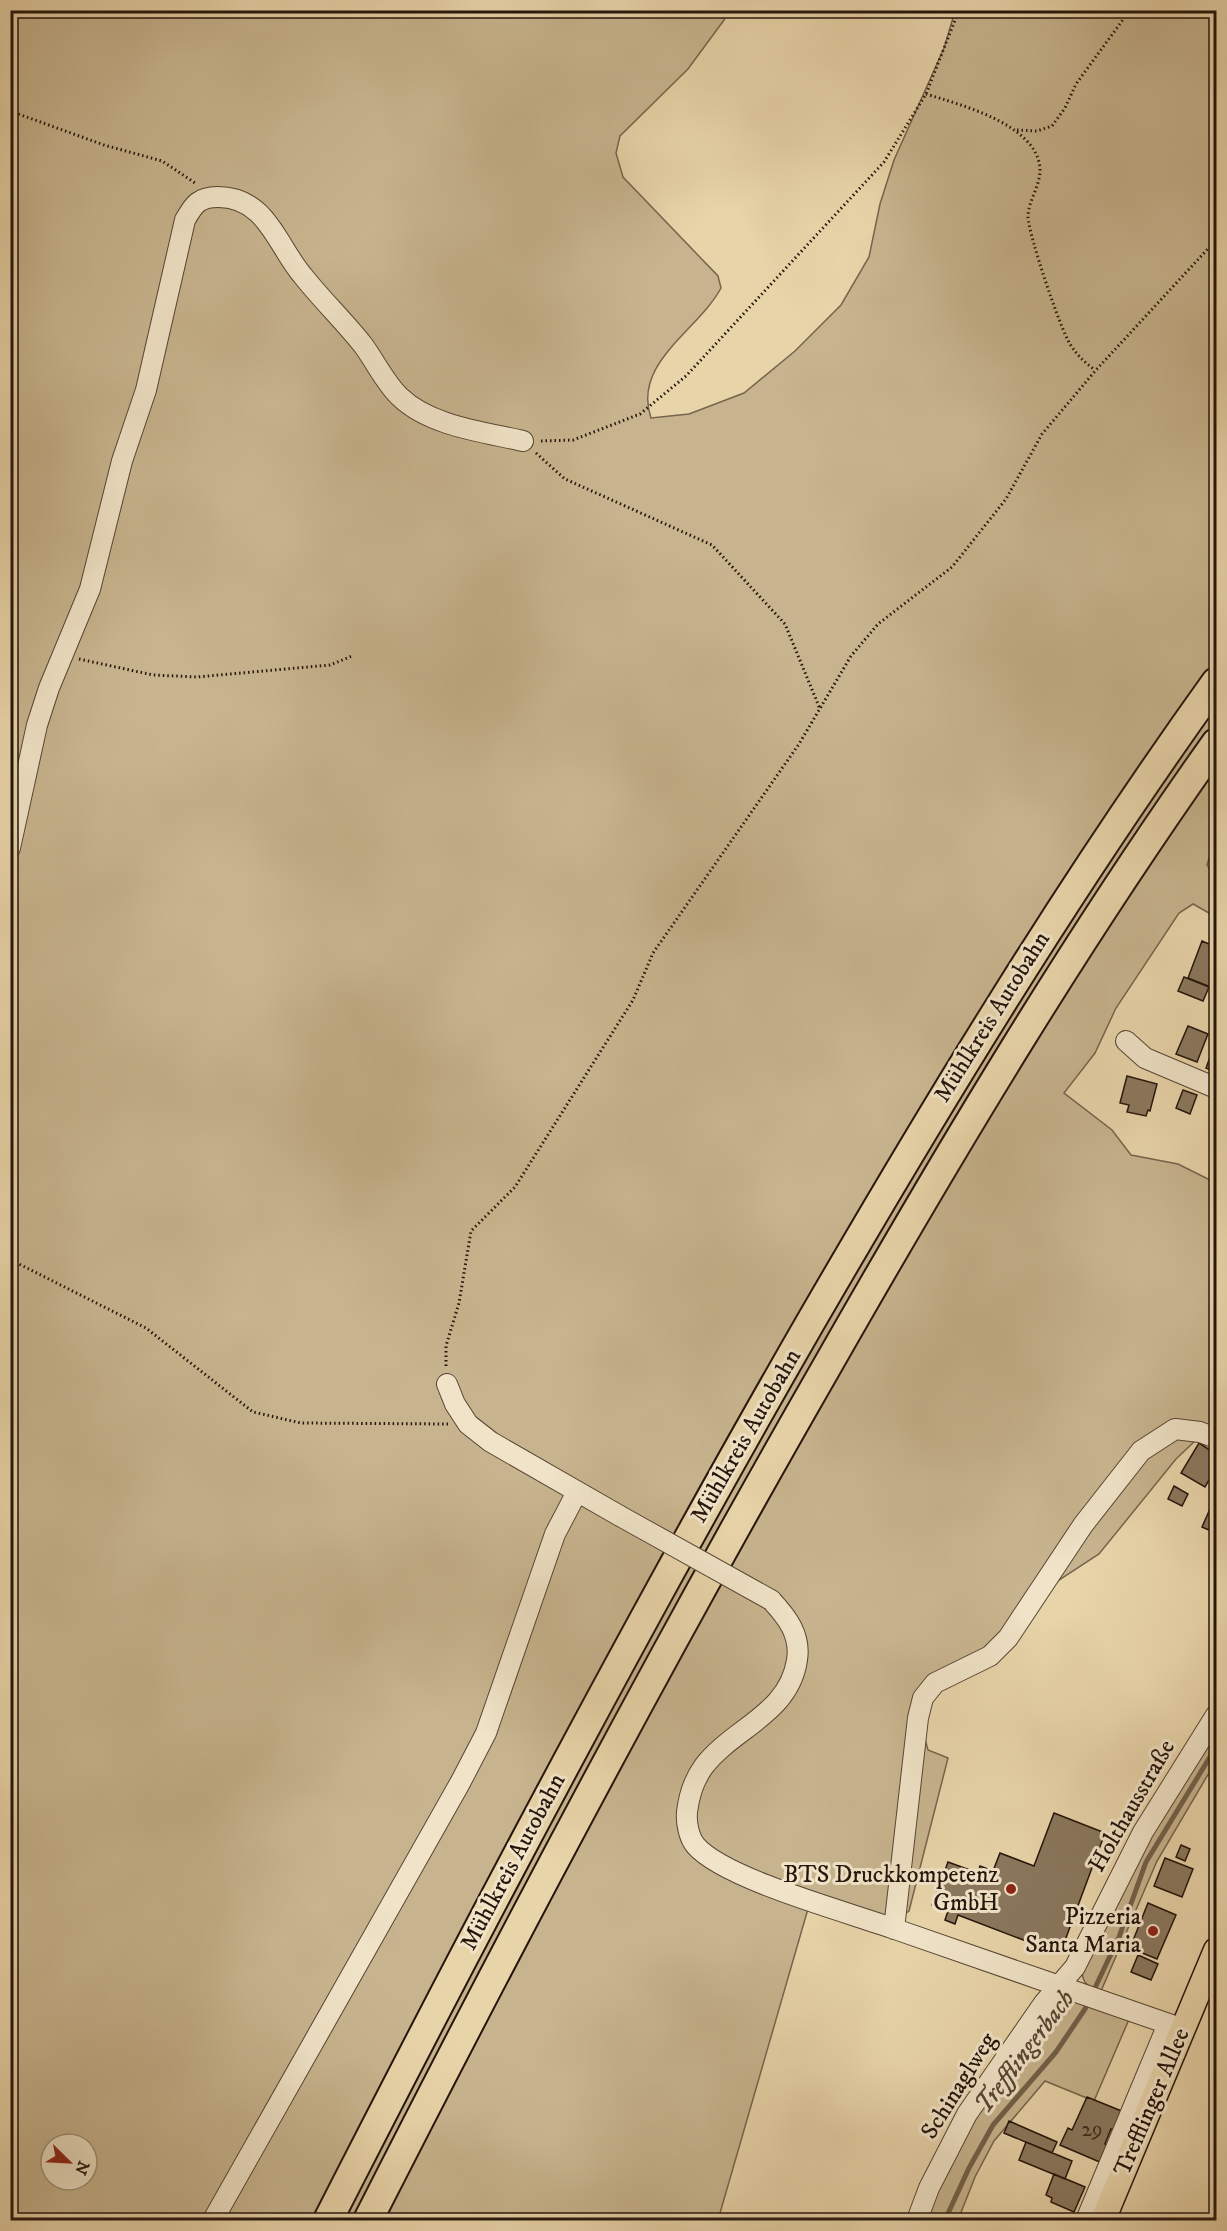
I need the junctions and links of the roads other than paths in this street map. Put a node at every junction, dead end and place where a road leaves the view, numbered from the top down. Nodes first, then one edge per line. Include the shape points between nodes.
1 (523, 441) road end
2 (1216, 682) edge
3 (1216, 743) edge
4 (10, 848) edge
5 (1126, 1041) dead end
6 (1216, 1088) edge
7 (447, 1384) road end
8 (1216, 1438) edge
9 (577, 1492) junction
10 (1216, 1715) edge
11 (902, 1932) junction
12 (1216, 1950) edge
13 (1068, 1989) junction
14 (1176, 2026) junction
15 (213, 2220) edge
16 (327, 2220) edge
17 (368, 2220) edge
18 (917, 2220) edge
19 (1086, 2220) edge
20 (1103, 2220) edge

1 - 4 street via 455,425 400,397 363,346 302,275 268,220 245,202 229,196 205,196 194,203 185,220 146,390 122,461 90,589 37,725
2 - 16 highway, Mühlkreis Autobahn via 1053,920 856,1243 591,1716
3 - 17 highway, Mühlkreis Autobahn via 1076,950 880,1272 652,1678 499,1963
5 - 6 street via 1145,1058
7 - 9 street via 468,1424 491,1442
8 - 11 street via 1175,1429 1141,1451 1083,1525 1008,1638 990,1656 935,1683 923,1698 918,1718
9 - 11 street, bridge via 771,1600 785,1614 795,1633 795,1672 786,1691 706,1764 693,1783 686,1822 694,1845 724,1866
9 - 15 street via 555,1534 486,1733
10 - 13 street, Holthausstraße via 1160,1803 1075,1966
11 - 13 street
12 - 14 main road, Trefflinger Allee
13 - 14 street
13 - 18 street, Schinaglweg via 1016,2041 967,2114
14 - 19 street
14 - 20 main road, Trefflinger Allee

